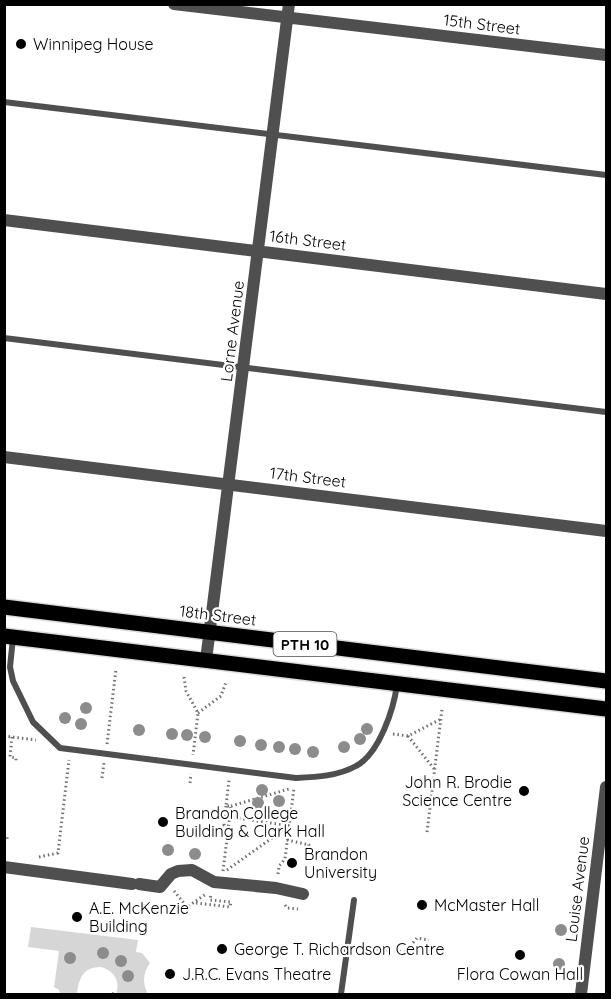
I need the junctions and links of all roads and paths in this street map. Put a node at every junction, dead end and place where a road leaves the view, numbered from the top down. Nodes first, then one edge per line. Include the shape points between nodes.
1 (174, 4) edge
2 (289, 4) edge
3 (287, 19) junction
4 (606, 56) edge
5 (4, 102) edge
6 (273, 134) junction
7 (606, 175) edge
8 (4, 220) edge
9 (258, 251) junction
10 (606, 294) edge
11 (4, 338) edge
12 (244, 368) junction
13 (606, 412) edge
14 (4, 457) edge
15 (230, 484) junction
16 (606, 531) edge
17 (4, 607) edge
18 (210, 632) junction
19 (9, 637) edge
20 (206, 660) junction
21 (116, 669) dead end
22 (184, 677) dead end
23 (606, 681) edge
24 (226, 682) dead end
25 (397, 684) junction
26 (442, 709) dead end
27 (606, 709) edge
28 (198, 713) junction
29 (441, 719) junction
30 (382, 733) junction
31 (408, 736) junction
32 (12, 737) dead end
33 (70, 749) junction
34 (105, 754) junction
35 (16, 762) dead end
36 (192, 765) junction
37 (230, 769) junction
38 (435, 770) junction
39 (102, 778) dead end
40 (190, 783) dead end
41 (606, 787) edge
42 (229, 806) junction
43 (226, 816) junction
44 (290, 826) junction
45 (427, 832) dead end
46 (287, 840) junction
47 (308, 847) dead end
48 (30, 859) dead end
49 (4, 867) edge
50 (276, 888) junction
51 (212, 890) dead end
52 (176, 894) dead end
53 (206, 894) dead end
54 (303, 894) dead end
55 (354, 900) dead end
56 (194, 903) junction
57 (429, 940) dead end
58 (356, 956) dead end
59 (114, 990) dead end
60 (113, 994) edge
61 (341, 994) edge
62 (581, 994) edge

1 - 3 street, 15th Street
2 - 3 street, Lorne Avenue
3 - 4 street, 15th Street
3 - 6 street, Lorne Avenue
5 - 6 lane
6 - 7 lane
6 - 9 street, Lorne Avenue
8 - 9 street, 16th Street
9 - 10 street, 16th Street
9 - 12 street, Lorne Avenue
11 - 12 lane
12 - 13 lane
12 - 15 street, Lorne Avenue
14 - 15 street, 17th Street
15 - 16 street, 17th Street
15 - 18 street, Lorne Avenue
17 - 18 main road, 18th Street / PTH 10
18 - 20 street, Lorne Avenue
18 - 23 main road, 18th Street / PTH 10
19 - 20 main road, PTH 10
19 - 33 lane via 10,667 33,722 60,748
20 - 25 main road, PTH 10
21 - 34 path
22 - 28 path via 186,691
24 - 28 path via 221,696
25 - 27 main road, PTH 10
25 - 30 lane via 395,703
26 - 29 path
28 - 36 path
29 - 31 path
29 - 38 path
30 - 31 path
30 - 37 lane via 358,765 322,777 296,778
31 - 38 path
32 - 35 path via 10,757 16,758
33 - 34 lane
33 - 48 path via 58,853
34 - 36 lane
34 - 39 path
36 - 37 lane
36 - 40 path
37 - 42 path
38 - 45 path
41 - 62 street, Louise Avenue
42 - 43 path
42 - 44 path via 294,788
43 - 44 path
43 - 44 path via 222,875
44 - 46 path
46 - 47 path
46 - 50 path
49 - 50 street via 160,887 171,874 185,870 200,872 214,882
50 - 54 street
51 - 56 path via 210,900 231,902 230,907
52 - 56 path via 187,908
53 - 56 path
55 - 61 lane
57 - 58 path via 417,938 405,952 358,946
59 - 60 path

